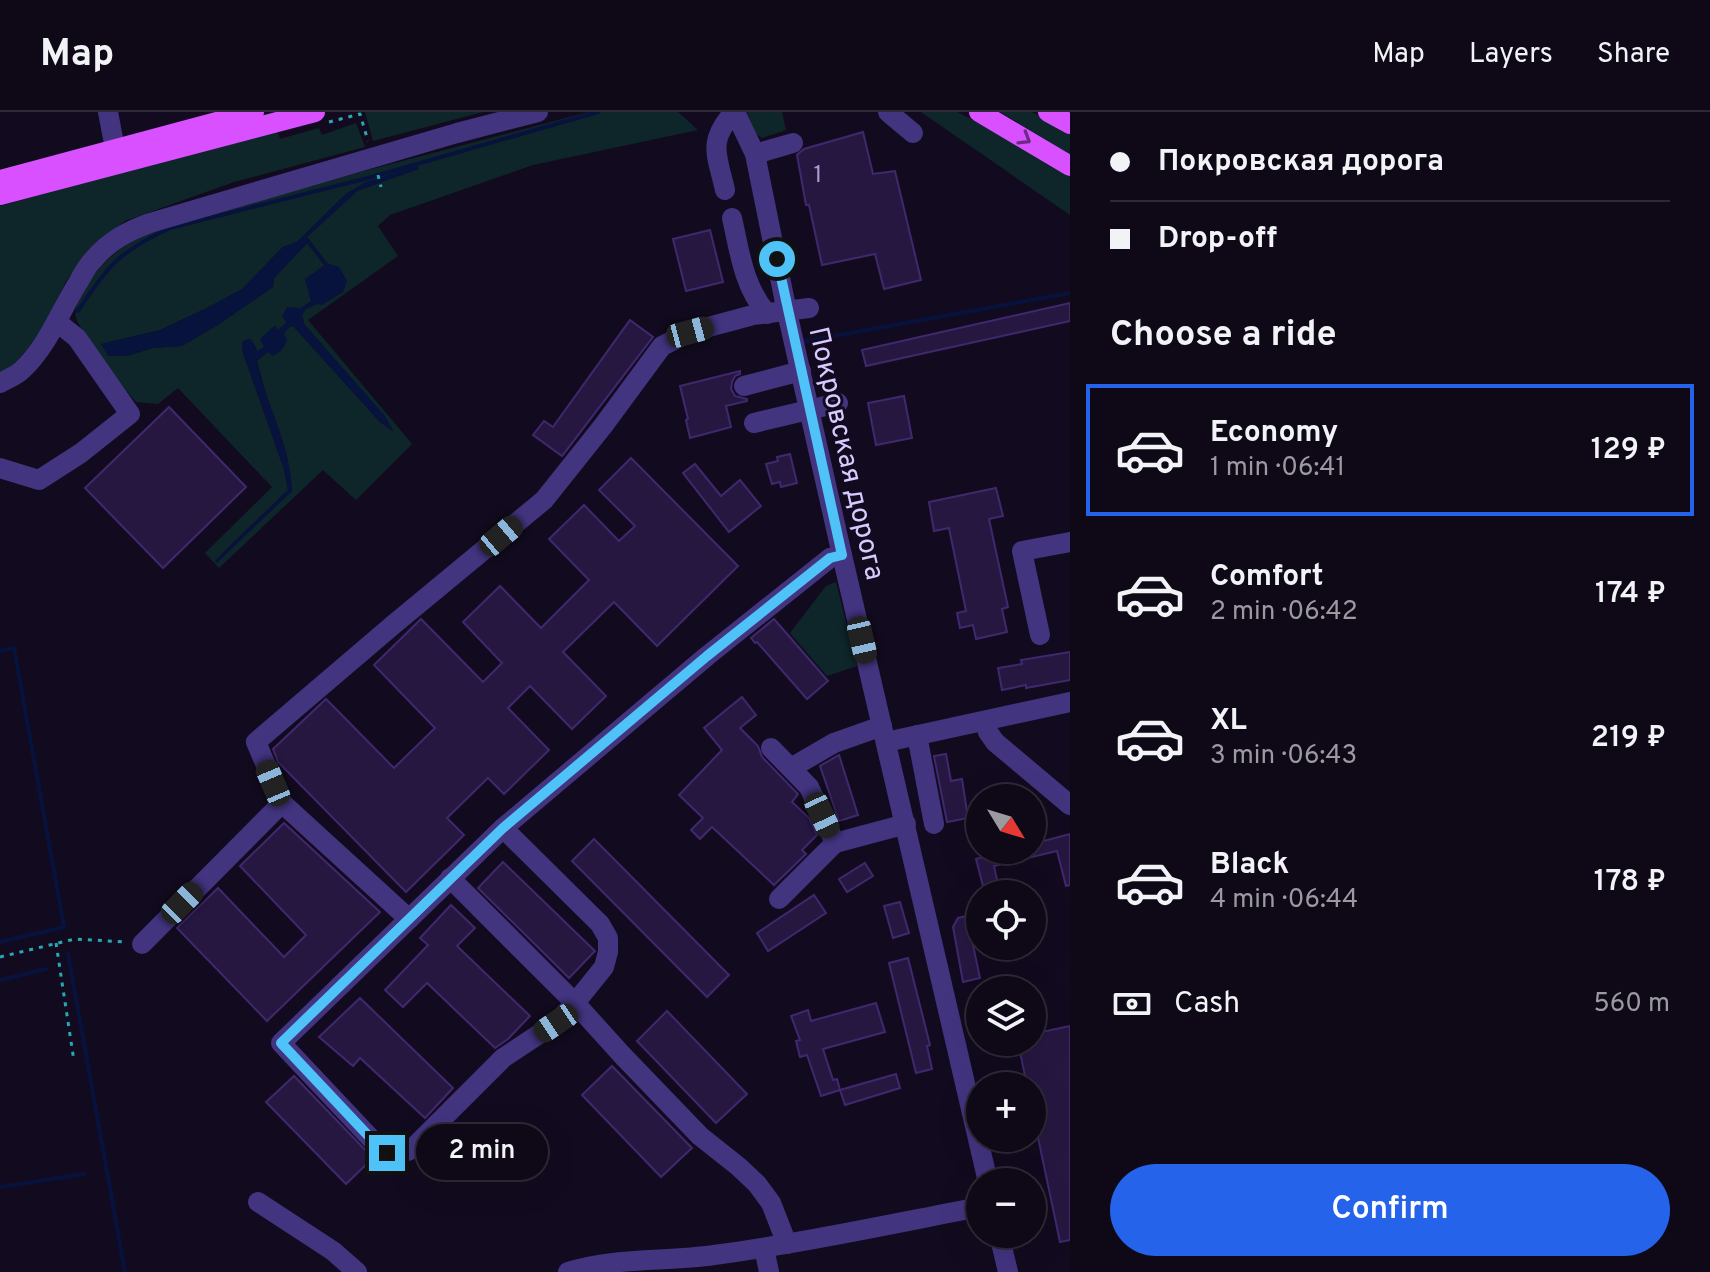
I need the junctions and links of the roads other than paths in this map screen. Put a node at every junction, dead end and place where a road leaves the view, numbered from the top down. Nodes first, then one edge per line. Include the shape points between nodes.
1 (108, 112) edge
2 (254, 112) edge
3 (315, 112) edge
4 (538, 112) edge
5 (735, 112) edge
6 (888, 112) edge
7 (979, 112) edge
8 (1048, 112) edge
9 (1070, 124) edge
10 (913, 133) dead end
11 (793, 143) dead end
12 (115, 149) junction
13 (755, 154) junction
14 (1070, 166) edge
15 (0, 180) edge
16 (725, 190) dead end
17 (0, 195) edge
18 (732, 218) dead end
19 (809, 308) dead end
20 (777, 313) junction
21 (57, 322) junction
22 (801, 371) junction
23 (0, 383) edge
24 (744, 386) dead end
25 (838, 403) dead end
26 (809, 410) junction
27 (754, 423) dead end
28 (0, 468) edge
29 (1070, 542) edge
30 (842, 555) junction
31 (1040, 635) dead end
32 (1070, 702) edge
33 (985, 721) junction
34 (884, 734) junction
35 (917, 735) junction
36 (771, 748) dead end
37 (791, 768) junction
38 (282, 803) junction
39 (1070, 805) edge
40 (906, 824) junction
41 (934, 824) dead end
42 (503, 828) junction
43 (835, 843) junction
44 (450, 878) junction
45 (779, 899) dead end
46 (409, 919) junction
47 (142, 944) road end
48 (575, 1003) junction
49 (985, 1168) edge
50 (258, 1202) dead end
51 (966, 1210) edge
52 (787, 1244) junction
53 (764, 1248) junction
54 (1002, 1248) edge
55 (357, 1272) edge
56 (568, 1272) edge
57 (769, 1272) edge
58 (1008, 1272) edge

1 - 12 street
2 - 12 main road
3 - 17 main road
4 - 21 street via 129,230 91,262
5 - 13 street, Покровская дорога
5 - 16 street via 716,138
6 - 10 street
7 -> 14 main road
8 - 9 main road
11 - 13 street
12 - 15 main road
13 - 20 street, Покровская дорога
18 - 20 street via 752,293
19 - 20 street
20 - 22 street, Покровская дорога
20 - 38 street via 690,332 662,346 544,500 256,742
21 - 23 street via 20,373
21 - 28 street via 77,338 130,414 39,480
22 - 24 street
22 - 26 street, Покровская дорога
25 - 26 street
26 - 27 street
26 - 30 street, Покровская дорога
29 - 31 street via 1022,551
30 - 34 street, Покровская дорога
30 - 42 street via 830,558 707,656
32 - 33 street
33 - 35 street
33 - 39 street via 995,742
34 - 35 street
34 - 37 street via 834,743
34 - 40 street, Покровская дорога
35 - 41 street
36 - 37 street
37 - 43 street via 809,787
38 - 46 street
38 - 47 street
40 - 43 street
40 - 49 street, Покровская дорога
42 - 44 street
42 - 48 street via 608,938 604,967
43 - 45 street
44 - 46 street
44 - 48 street
46 - 48 street via 281,1043 387,1153 412,1149 503,1058 556,1023
48 - 52 street via 700,1136 757,1184 771,1203
50 - 55 street
51 - 52 street
52 - 53 street
53 - 56 street
53 - 57 street
54 - 58 street

